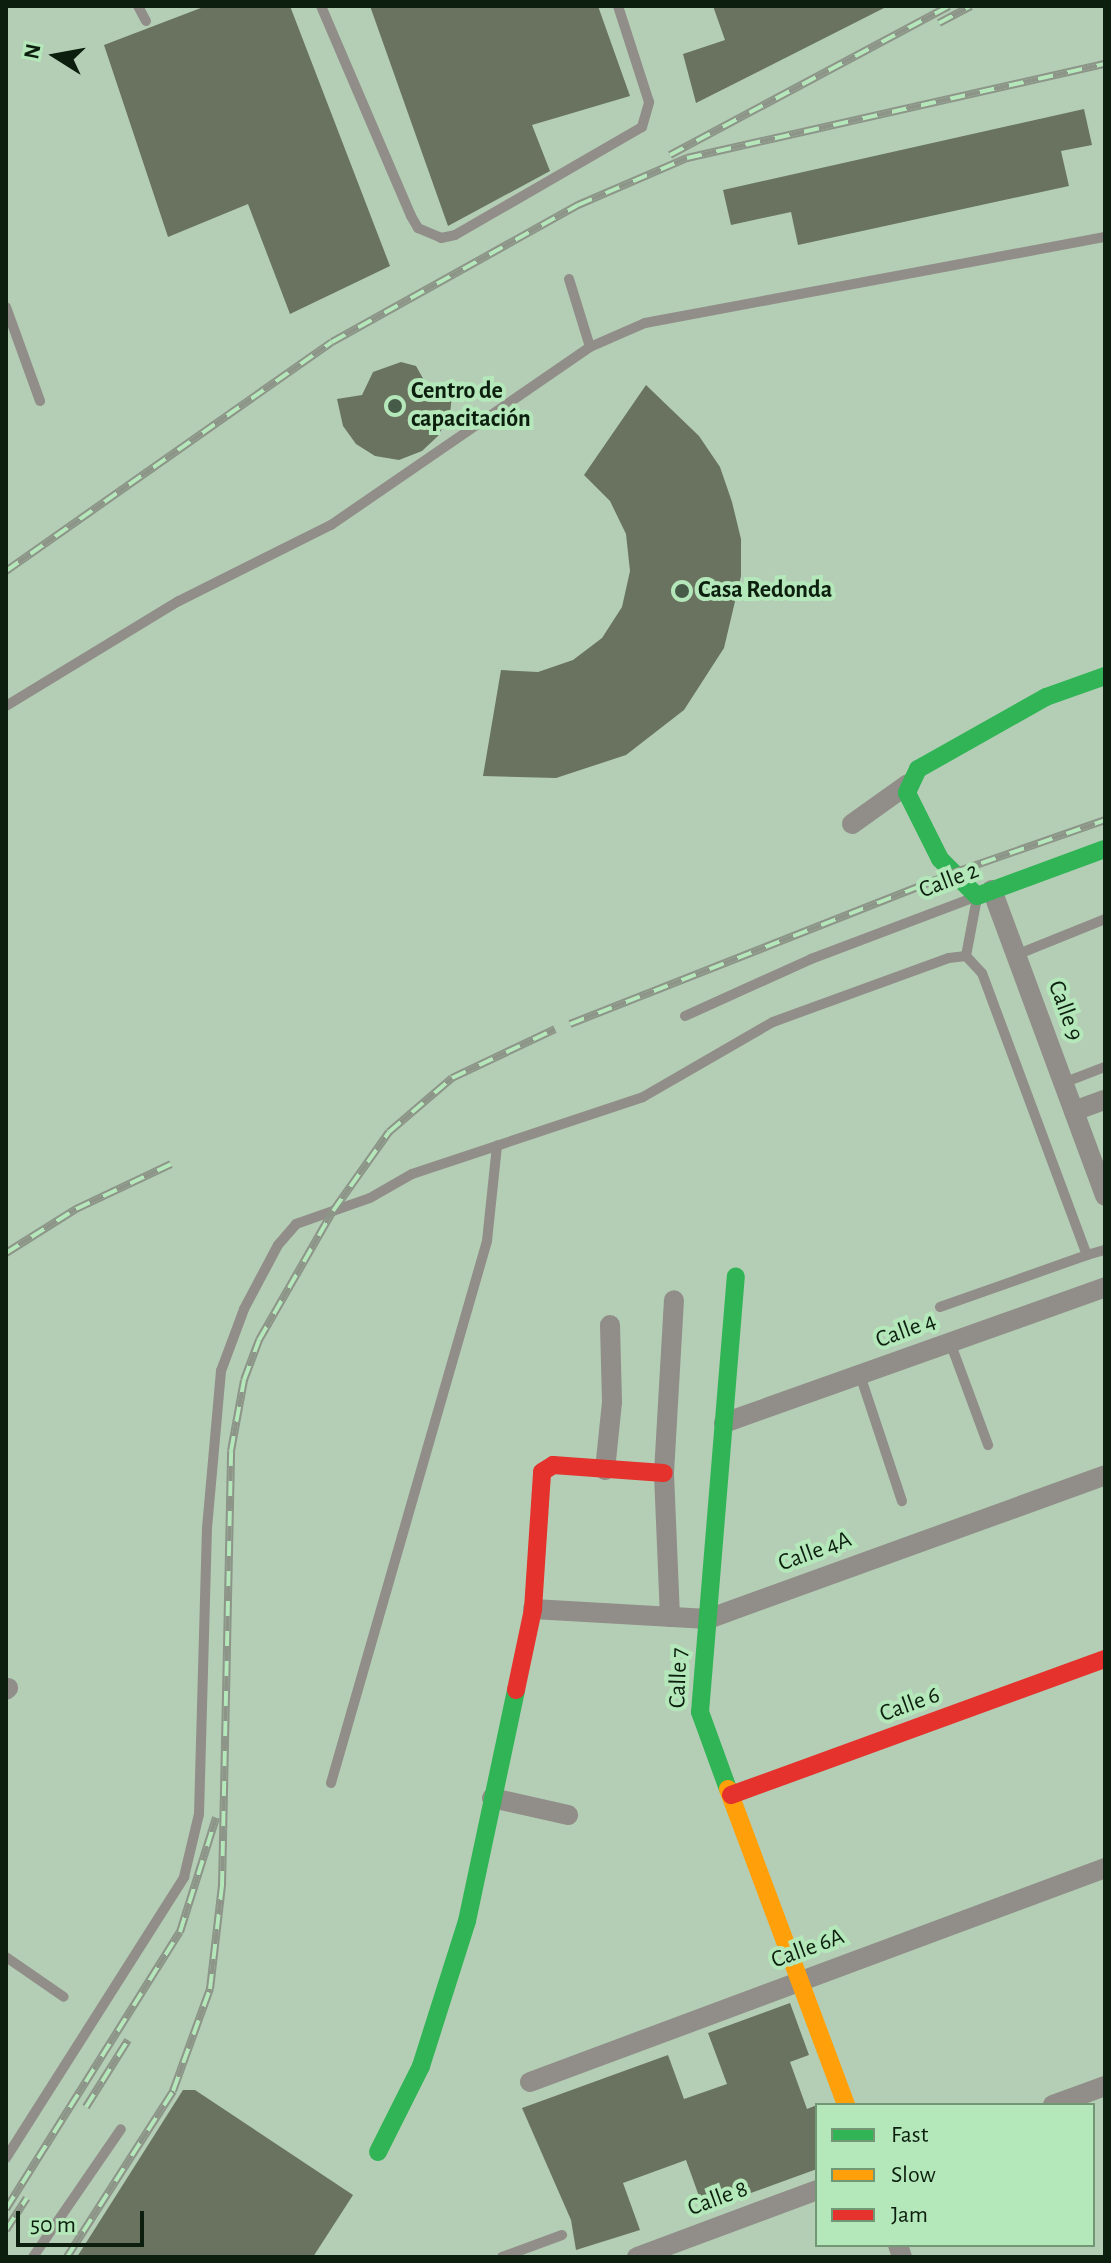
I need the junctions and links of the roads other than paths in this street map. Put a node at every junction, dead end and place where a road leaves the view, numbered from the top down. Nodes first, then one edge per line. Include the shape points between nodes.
1 (138, 6) edge
2 (321, 6) edge
3 (618, 6) edge
4 (146, 21) dead end
5 (1105, 237) edge
6 (569, 279) dead end
7 (6, 307) edge
8 (590, 347) junction
9 (40, 401) dead end
10 (1104, 680) edge
11 (6, 706) edge
12 (908, 784) junction
13 (852, 824) dead end
14 (1105, 849) edge
15 (985, 893) junction
16 (1105, 919) edge
17 (1016, 955) junction
18 (966, 956) junction
19 (685, 1016) dead end
20 (1105, 1067) edge
21 (1063, 1083) junction
22 (1105, 1100) edge
23 (1074, 1111) junction
24 (497, 1146) junction
25 (1105, 1196) edge
26 (1105, 1250) edge
27 (1087, 1255) junction
28 (736, 1276) dead end
29 (1105, 1287) edge
30 (674, 1300) dead end
31 (940, 1307) dead end
32 (610, 1325) dead end
33 (950, 1342) junction
34 (860, 1375) junction
35 (724, 1423) junction
36 (988, 1445) dead end
37 (605, 1470) junction
38 (664, 1473) junction
39 (1105, 1475) edge
40 (902, 1501) dead end
41 (533, 1609) junction
42 (670, 1617) junction
43 (708, 1619) junction
44 (1105, 1659) edge
45 (331, 1783) dead end
46 (731, 1795) junction
47 (492, 1798) junction
48 (568, 1815) dead end
49 (1105, 1868) edge
50 (6, 1957) edge
51 (799, 1979) junction
52 (64, 1997) dead end
53 (530, 2082) dead end
54 (1105, 2086) edge
55 (845, 2103) edge
56 (1058, 2103) edge
57 (121, 2129) dead end
58 (378, 2152) dead end
59 (6, 2158) edge
60 (815, 2191) edge
61 (562, 2235) dead end
62 (33, 2257) edge
63 (502, 2257) edge
64 (637, 2257) edge

1 - 4 lane
2 - 3 lane via 411,216 418,228 441,238 455,235 642,127 649,102
5 - 8 lane via 698,309 645,323
6 - 8 lane
7 - 9 lane
8 - 11 lane via 331,525 179,601
10 - 12 street via 1033,704 918,769
12 - 13 street
12 - 15 street via 917,822 940,859
14 - 15 street, Calle 2
15 - 17 street, Calle 9
15 - 18 lane
15 - 19 lane, Calle 2 via 811,959
16 - 17 lane
17 - 21 street, Calle 9
18 - 24 lane via 773,1022 643,1097
18 - 27 lane via 982,973
20 - 21 lane
21 - 23 street, Calle 9
22 - 23 street
23 - 25 street, Calle 9
24 - 45 lane via 487,1241
24 - 59 lane via 412,1174 370,1198 296,1224 278,1245 244,1309 221,1371 216,1413 207,1528 199,1814 184,1877
26 - 27 lane
27 - 31 lane
28 - 35 street, Calle 7
29 - 33 street, Calle 4
30 - 38 street
32 - 37 street via 612,1402
33 - 34 street, Calle 4
33 - 36 lane
34 - 35 street, Calle 4
34 - 40 lane
35 - 43 street, Calle 7
37 - 38 street
37 - 41 street via 553,1465 542,1472
38 - 42 street
39 - 43 street, Calle 4A
41 - 42 street, Calle 4A
41 - 47 street
42 - 43 street, Calle 4A
43 - 46 street, Calle 7 via 700,1712
44 - 46 street, Calle 6
46 - 51 street, Calle 7
47 - 48 street
47 - 58 street via 467,1921 442,2005 421,2066
49 - 51 street, Calle 6A
50 - 52 lane
51 - 53 street, Calle 6A
51 - 55 street, Calle 7
54 - 56 street
57 - 62 lane
60 - 64 street, Calle 8
61 - 63 lane

